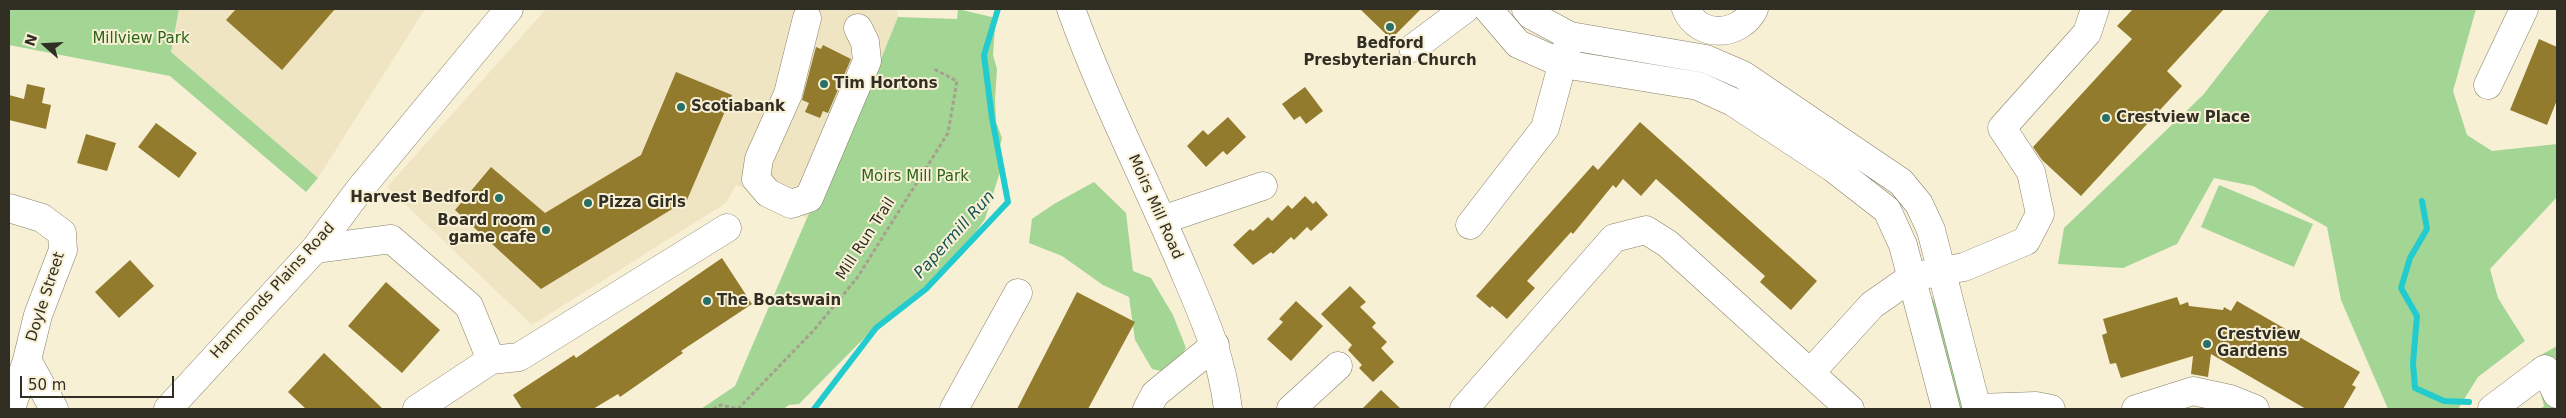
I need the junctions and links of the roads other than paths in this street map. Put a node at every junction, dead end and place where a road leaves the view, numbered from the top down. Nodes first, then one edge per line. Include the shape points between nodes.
1 (516, 9) edge
2 (1465, 9) edge
3 (1488, 9) edge
4 (1526, 9) edge
5 (1686, 9) edge
6 (1754, 9) edge
7 (2095, 9) edge
8 (2524, 9) edge
9 (1073, 11) edge
10 (500, 16) edge
11 (807, 18) dead end
12 (858, 28) dead end
13 (1718, 31) junction
14 (1570, 36) junction
15 (1413, 48) dead end
16 (1706, 58) junction
17 (1563, 64) junction
18 (2488, 84) dead end
19 (1698, 86) junction
20 (1263, 186) dead end
21 (9, 208) edge
22 (1162, 220) junction
23 (1470, 225) dead end
24 (727, 228) dead end
25 (315, 249) junction
26 (1942, 271) junction
27 (1912, 277) junction
28 (1018, 293) dead end
29 (1215, 345) junction
30 (27, 360) junction
31 (491, 360) junction
32 (1338, 366) dead end
33 (1811, 372) junction
34 (2557, 394) edge
35 (1977, 408) edge
36 (11, 409) edge
37 (54, 409) edge
38 (168, 409) edge
39 (417, 409) edge
40 (954, 409) edge
41 (1147, 409) edge
42 (1228, 409) edge
43 (1291, 409) edge
44 (1464, 409) edge
45 (1850, 409) edge
46 (1946, 409) edge
47 (2051, 409) edge
48 (2136, 409) edge
49 (2255, 409) edge
50 (2492, 409) edge

1 - 10 street, Hammonds Plains Road
2 - 15 street
3 - 17 street via 1518,44
4 - 14 street
5 - 13 street via 1695,22
6 - 13 street via 1741,25
7 - 26 street via 2087,33 2002,128 2033,180 2040,214 2026,241 1964,267
8 - 18 street
9 - 22 street, Moirs Mill Road via 1112,113
10 - 25 street, Hammonds Plains Road via 360,188
11 - 12 street via 788,94 759,159 756,179 768,193 791,204 809,198 867,61 865,42
13 - 16 street
14 - 16 street
14 - 17 street
16 - 19 street
16 - 26 street via 1743,75 1901,182 1919,204 1931,230
17 - 19 street
17 - 23 street via 1545,128
19 - 27 street via 1733,102 1834,168 1887,210 1903,245
20 - 22 street
21 - 30 street, Doyle Street via 42,218 62,234 63,250 38,315
22 - 29 street, Moirs Mill Road
24 - 31 street via 519,357
25 - 31 street via 391,239 469,306
25 - 38 street, Hammonds Plains Road
26 - 27 street
26 - 35 street
27 - 33 street via 1872,305
27 - 46 street
28 - 40 street
29 - 41 street via 1155,394
29 - 42 street, Moirs Mill Road
30 - 36 street, Doyle Street
30 - 37 street, Doyle Street
31 - 39 street
32 - 43 street
33 - 44 street via 1668,244 1646,230 1614,238
33 - 45 street
34 - 50 street via 2545,369
35 - 47 street via 2036,406
48 - 49 street via 2193,391 2230,398

